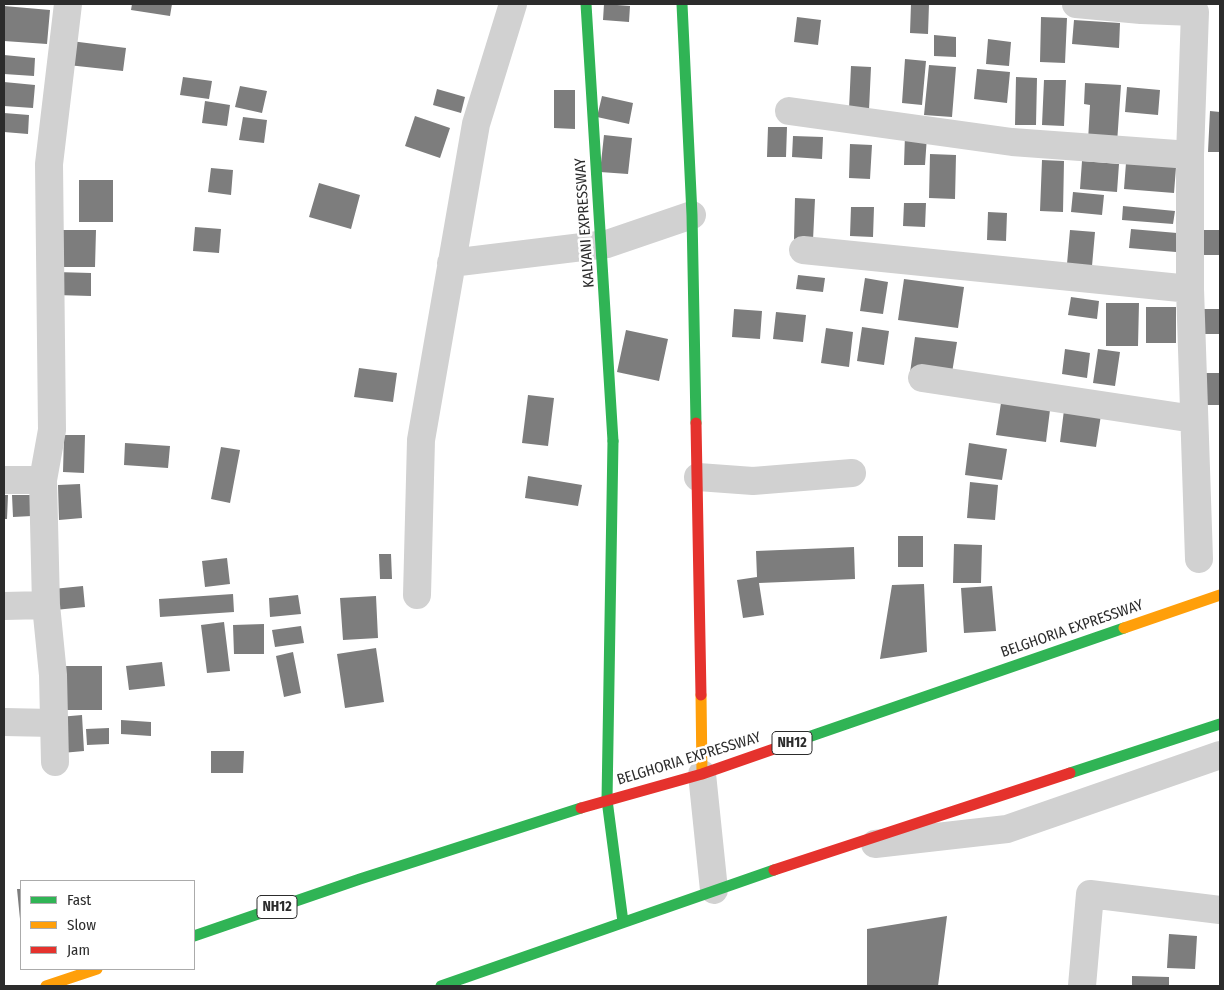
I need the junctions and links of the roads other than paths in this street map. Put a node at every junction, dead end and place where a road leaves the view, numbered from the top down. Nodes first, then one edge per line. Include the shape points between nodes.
1 (68, 4) edge
2 (513, 4) edge
3 (586, 4) edge
4 (682, 4) edge
5 (1076, 4) edge
6 (1141, 7) edge
7 (789, 111) dead end
8 (1190, 155) junction
9 (692, 215) junction
10 (803, 250) dead end
11 (451, 263) junction
12 (1190, 289) junction
13 (922, 378) dead end
14 (1194, 419) junction
15 (852, 473) dead end
16 (698, 477) junction
17 (4, 480) edge
18 (43, 480) junction
19 (1200, 559) dead end
20 (417, 595) dead end
21 (1220, 595) edge
22 (46, 605) junction
23 (4, 606) edge
24 (4, 722) edge
25 (53, 723) junction
26 (1220, 724) edge
27 (1220, 755) edge
28 (55, 762) dead end
29 (702, 774) junction
30 (607, 800) junction
31 (843, 848) junction
32 (714, 890) junction
33 (1220, 910) edge
34 (623, 922) junction
35 (195, 936) edge
36 (94, 970) edge
37 (46, 986) edge
38 (441, 986) edge
39 (1082, 986) edge

1 - 18 street via 49,164 52,430
2 - 11 street via 476,124
3 - 30 main road, KALYANI EXPRESSWAY, bridge via 613,441
4 - 9 main road
5 - 6 street
6 - 8 street via 1195,12
7 - 8 street via 1012,142
8 - 12 street
9 - 11 street via 607,244
9 - 16 main road
10 - 12 street
11 - 20 street via 421,440
12 - 14 street
13 - 14 street
14 - 19 street
15 - 16 street via 752,481
16 - 29 main road
17 - 18 street
18 - 22 street
21 - 29 main road, BELGHORIA EXPRESSWAY / NH12
22 - 23 street
22 - 25 street via 53,675
24 - 25 street
25 - 28 street
26 - 31 main road
27 - 31 street via 1007,829
29 - 30 main road, BELGHORIA EXPRESSWAY / NH12
29 - 32 street
30 - 34 main road, KALYANI EXPRESSWAY
30 - 35 main road, BELGHORIA EXPRESSWAY / NH12
31 - 32 main road
32 - 34 main road
33 - 39 street via 1090,894
34 - 38 main road
36 - 37 main road

